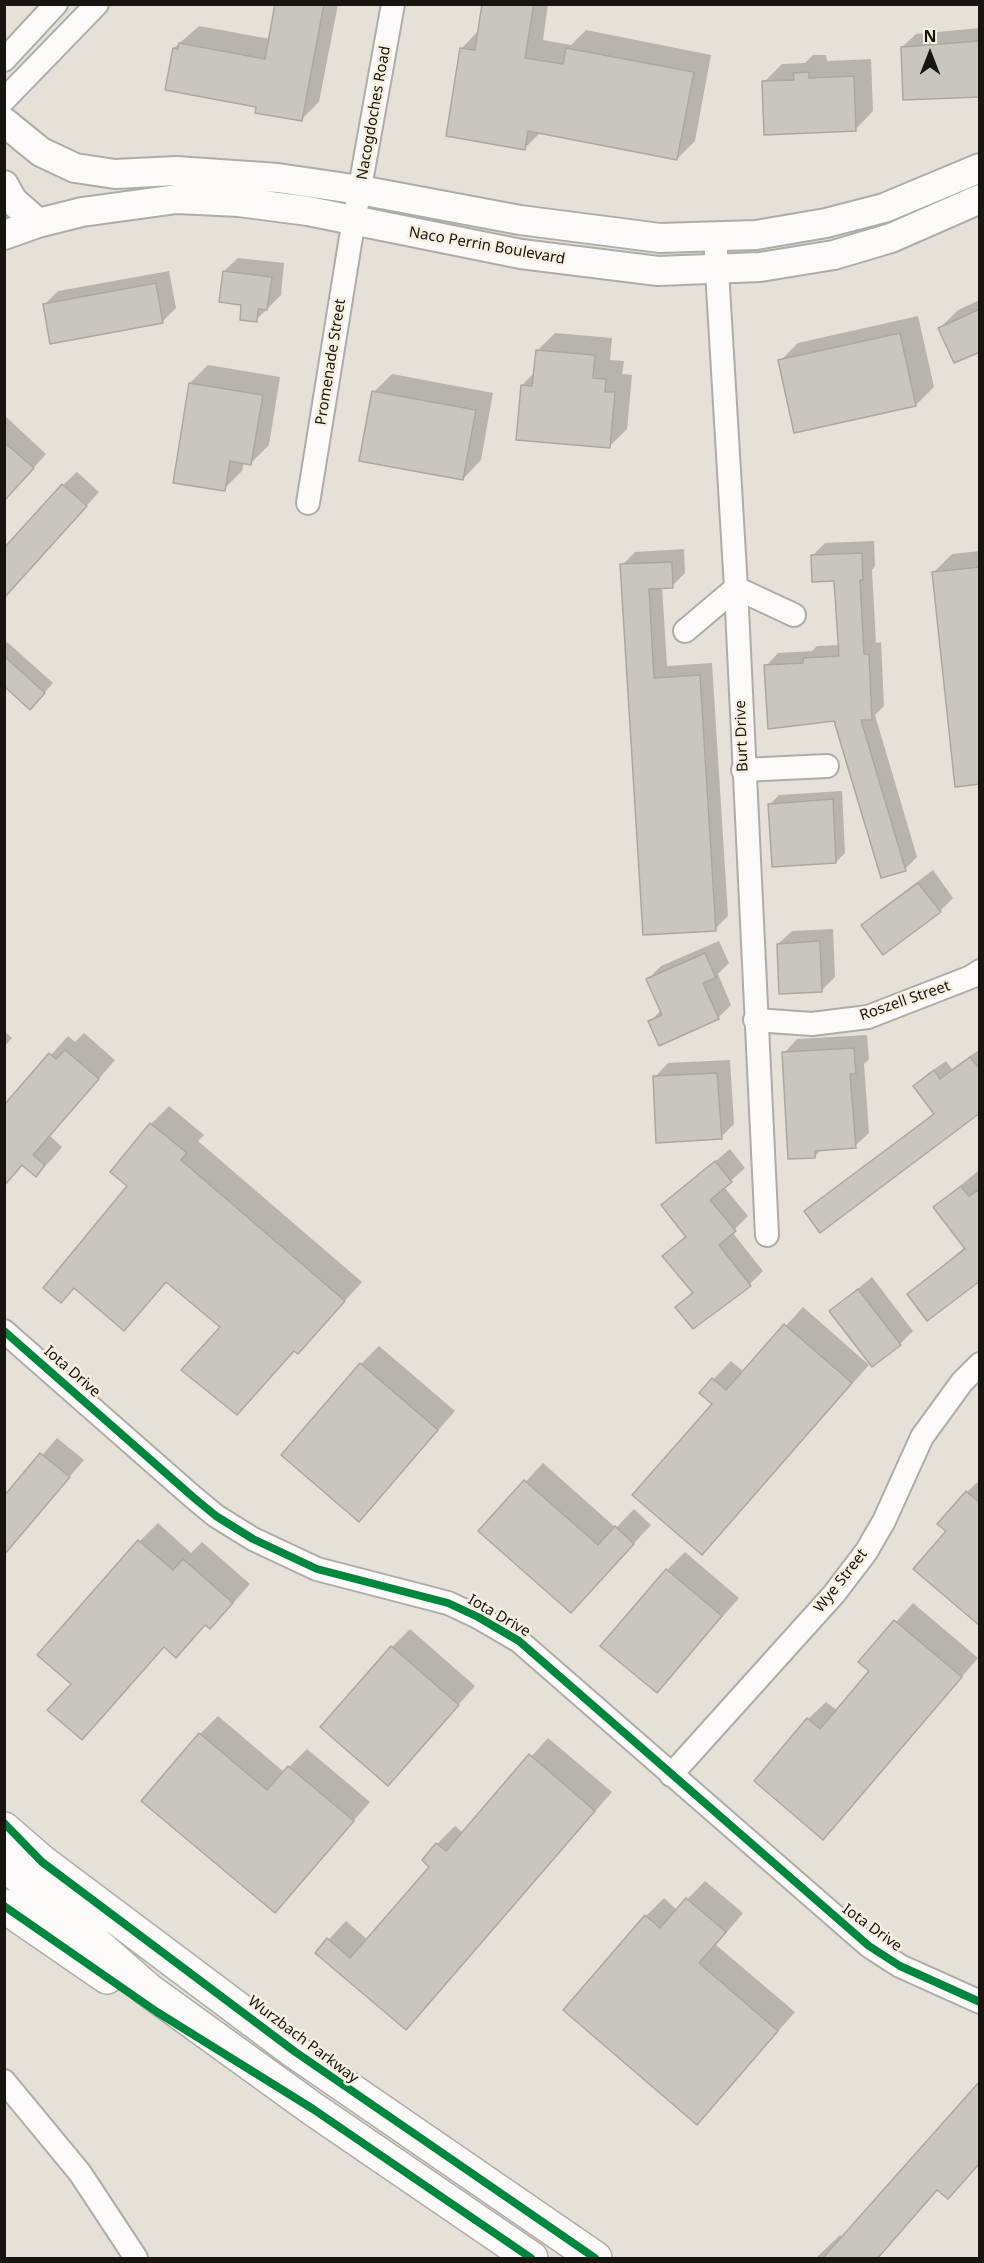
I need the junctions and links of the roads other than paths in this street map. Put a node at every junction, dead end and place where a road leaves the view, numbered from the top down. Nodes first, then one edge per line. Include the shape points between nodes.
1 (56, 4) edge
2 (97, 4) edge
3 (393, 4) edge
4 (4, 60) edge
5 (4, 100) edge
6 (4, 122) edge
7 (980, 168) edge
8 (4, 185) edge
9 (360, 190) junction
10 (980, 199) edge
11 (354, 222) junction
12 (38, 223) junction
13 (4, 235) edge
14 (715, 237) junction
15 (716, 271) junction
16 (308, 503) dead end
17 (736, 588) junction
18 (794, 615) dead end
19 (685, 631) dead end
20 (827, 766) dead end
21 (743, 770) junction
22 (980, 971) edge
23 (755, 1020) junction
24 (767, 1235) dead end
25 (4, 1331) edge
26 (980, 1364) edge
27 (671, 1775) junction
28 (4, 1823) edge
29 (4, 1829) edge
30 (42, 1862) junction
31 (4, 1863) edge
32 (4, 1906) edge
33 (980, 2002) edge
34 (4, 2081) edge
35 (313, 2109) junction
36 (136, 2259) edge
37 (531, 2259) edge
38 (595, 2259) edge

1 - 4 street
2 - 5 street
3 - 9 street, Nacogdoches Road
6 - 9 main road, Naco Perrin Boulevard via 41,152 75,168 115,174 222,172
7 - 14 main road, Naco Perrin Boulevard via 884,208 826,223 756,235
8 - 12 main road via 13,201
9 - 11 street, Nacogdoches Road
9 - 14 main road, Naco Perrin Boulevard via 598,232 660,238
10 - 15 main road, Naco Perrin Boulevard via 891,238 834,255
11 - 12 main road, Naco Perrin Boulevard via 239,202 177,199 82,212
11 - 15 main road, Naco Perrin Boulevard via 586,263 658,272
11 - 16 street, Promenade Street
12 - 13 main road, Naco Perrin Boulevard
14 - 15 street, Burt Drive
15 - 17 street, Burt Drive
17 - 18 street
17 - 19 street
17 - 21 street, Burt Drive
20 - 21 street
21 - 23 street, Burt Drive
22 - 23 street, Roszell Street via 867,1017 812,1024
23 - 24 street, Burt Drive
25 - 27 street, Iota Drive via 216,1516 280,1554 317,1569 448,1603 501,1629 529,1648
26 - 27 street, Wye Street via 956,1389 922,1437 866,1552 834,1594
27 - 33 street, Iota Drive via 869,1946 900,1966
28 - 30 highway
29 - 30 highway, Wurzbach Parkway
30 - 38 highway, Wurzbach Parkway via 346,2089
31 - 35 highway via 147,1989
32 - 35 highway via 157,2012
34 - 36 street via 80,2173
35 - 37 highway

